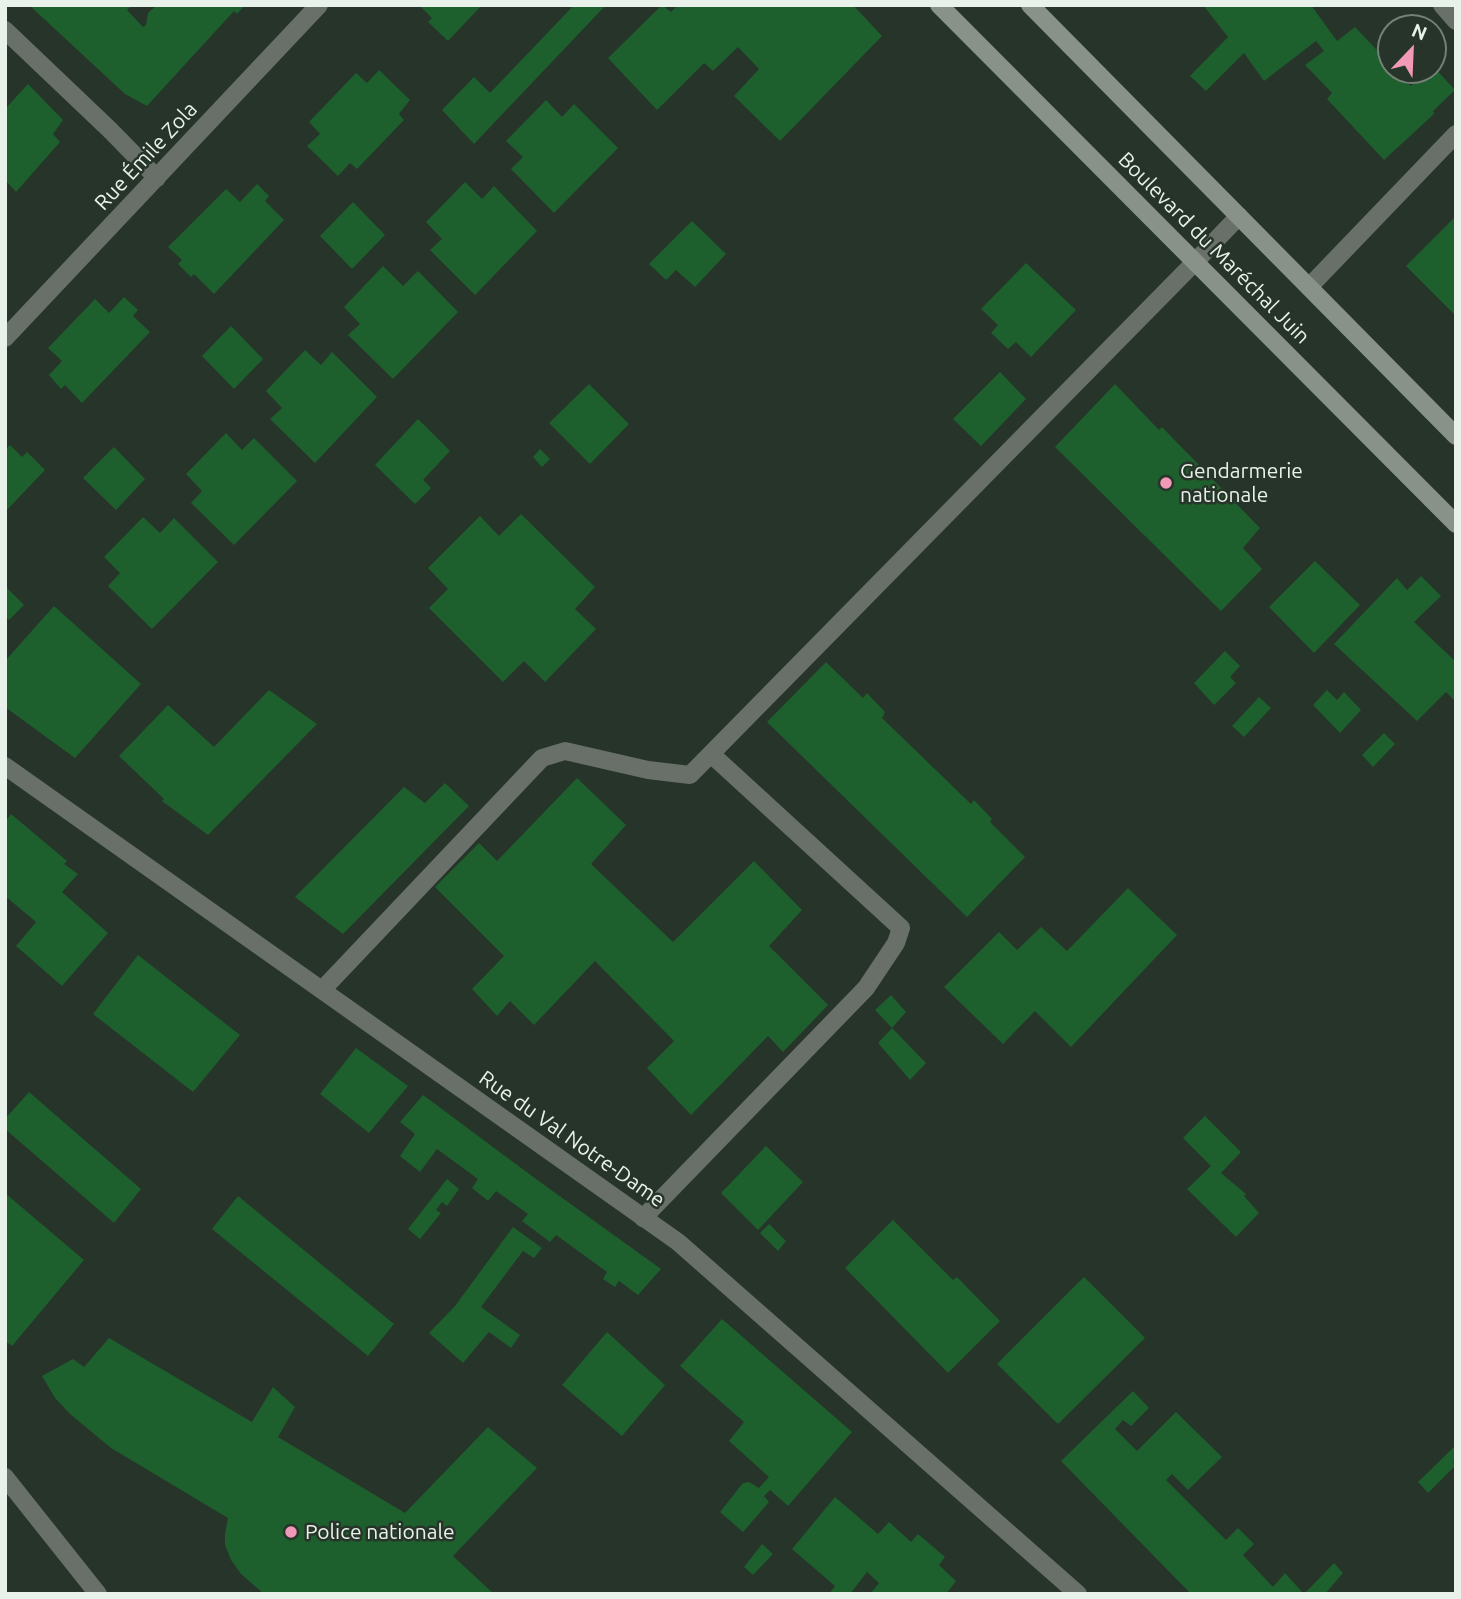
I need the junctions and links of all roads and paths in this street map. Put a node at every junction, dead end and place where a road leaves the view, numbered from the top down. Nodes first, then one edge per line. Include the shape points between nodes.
1 (319, 5) edge
2 (939, 5) edge
3 (1030, 5) edge
4 (1442, 5) edge
5 (1456, 21) edge
6 (5, 30) edge
7 (1456, 134) edge
8 (157, 178) junction
9 (1239, 216) junction
10 (1195, 262) junction
11 (1308, 287) junction
12 (5, 338) edge
13 (1456, 436) edge
14 (1456, 524) edge
15 (711, 754) junction
16 (5, 766) edge
17 (322, 990) junction
18 (643, 1218) junction
19 (5, 1477) edge
20 (98, 1594) edge
21 (1078, 1594) edge

1 - 8 street, Rue Émile Zola
2 - 10 main road, Boulevard du Maréchal Juin
3 - 9 main road, Boulevard du Maréchal Juin
4 - 5 street
6 - 8 street
7 - 11 street
8 - 12 street, Rue Émile Zola
9 - 10 street
9 - 11 main road, Boulevard du Maréchal Juin
10 - 14 main road, Boulevard du Maréchal Juin
10 - 15 street
11 - 13 main road, Boulevard du Maréchal Juin
15 - 17 street via 690,775 565,751 542,758
15 - 18 street via 901,928 866,988
16 - 17 street, Rue du Val Notre-Dame
17 - 18 street, Rue du Val Notre-Dame
18 - 21 street, Rue du Val Notre-Dame via 678,1242
19 - 20 street

